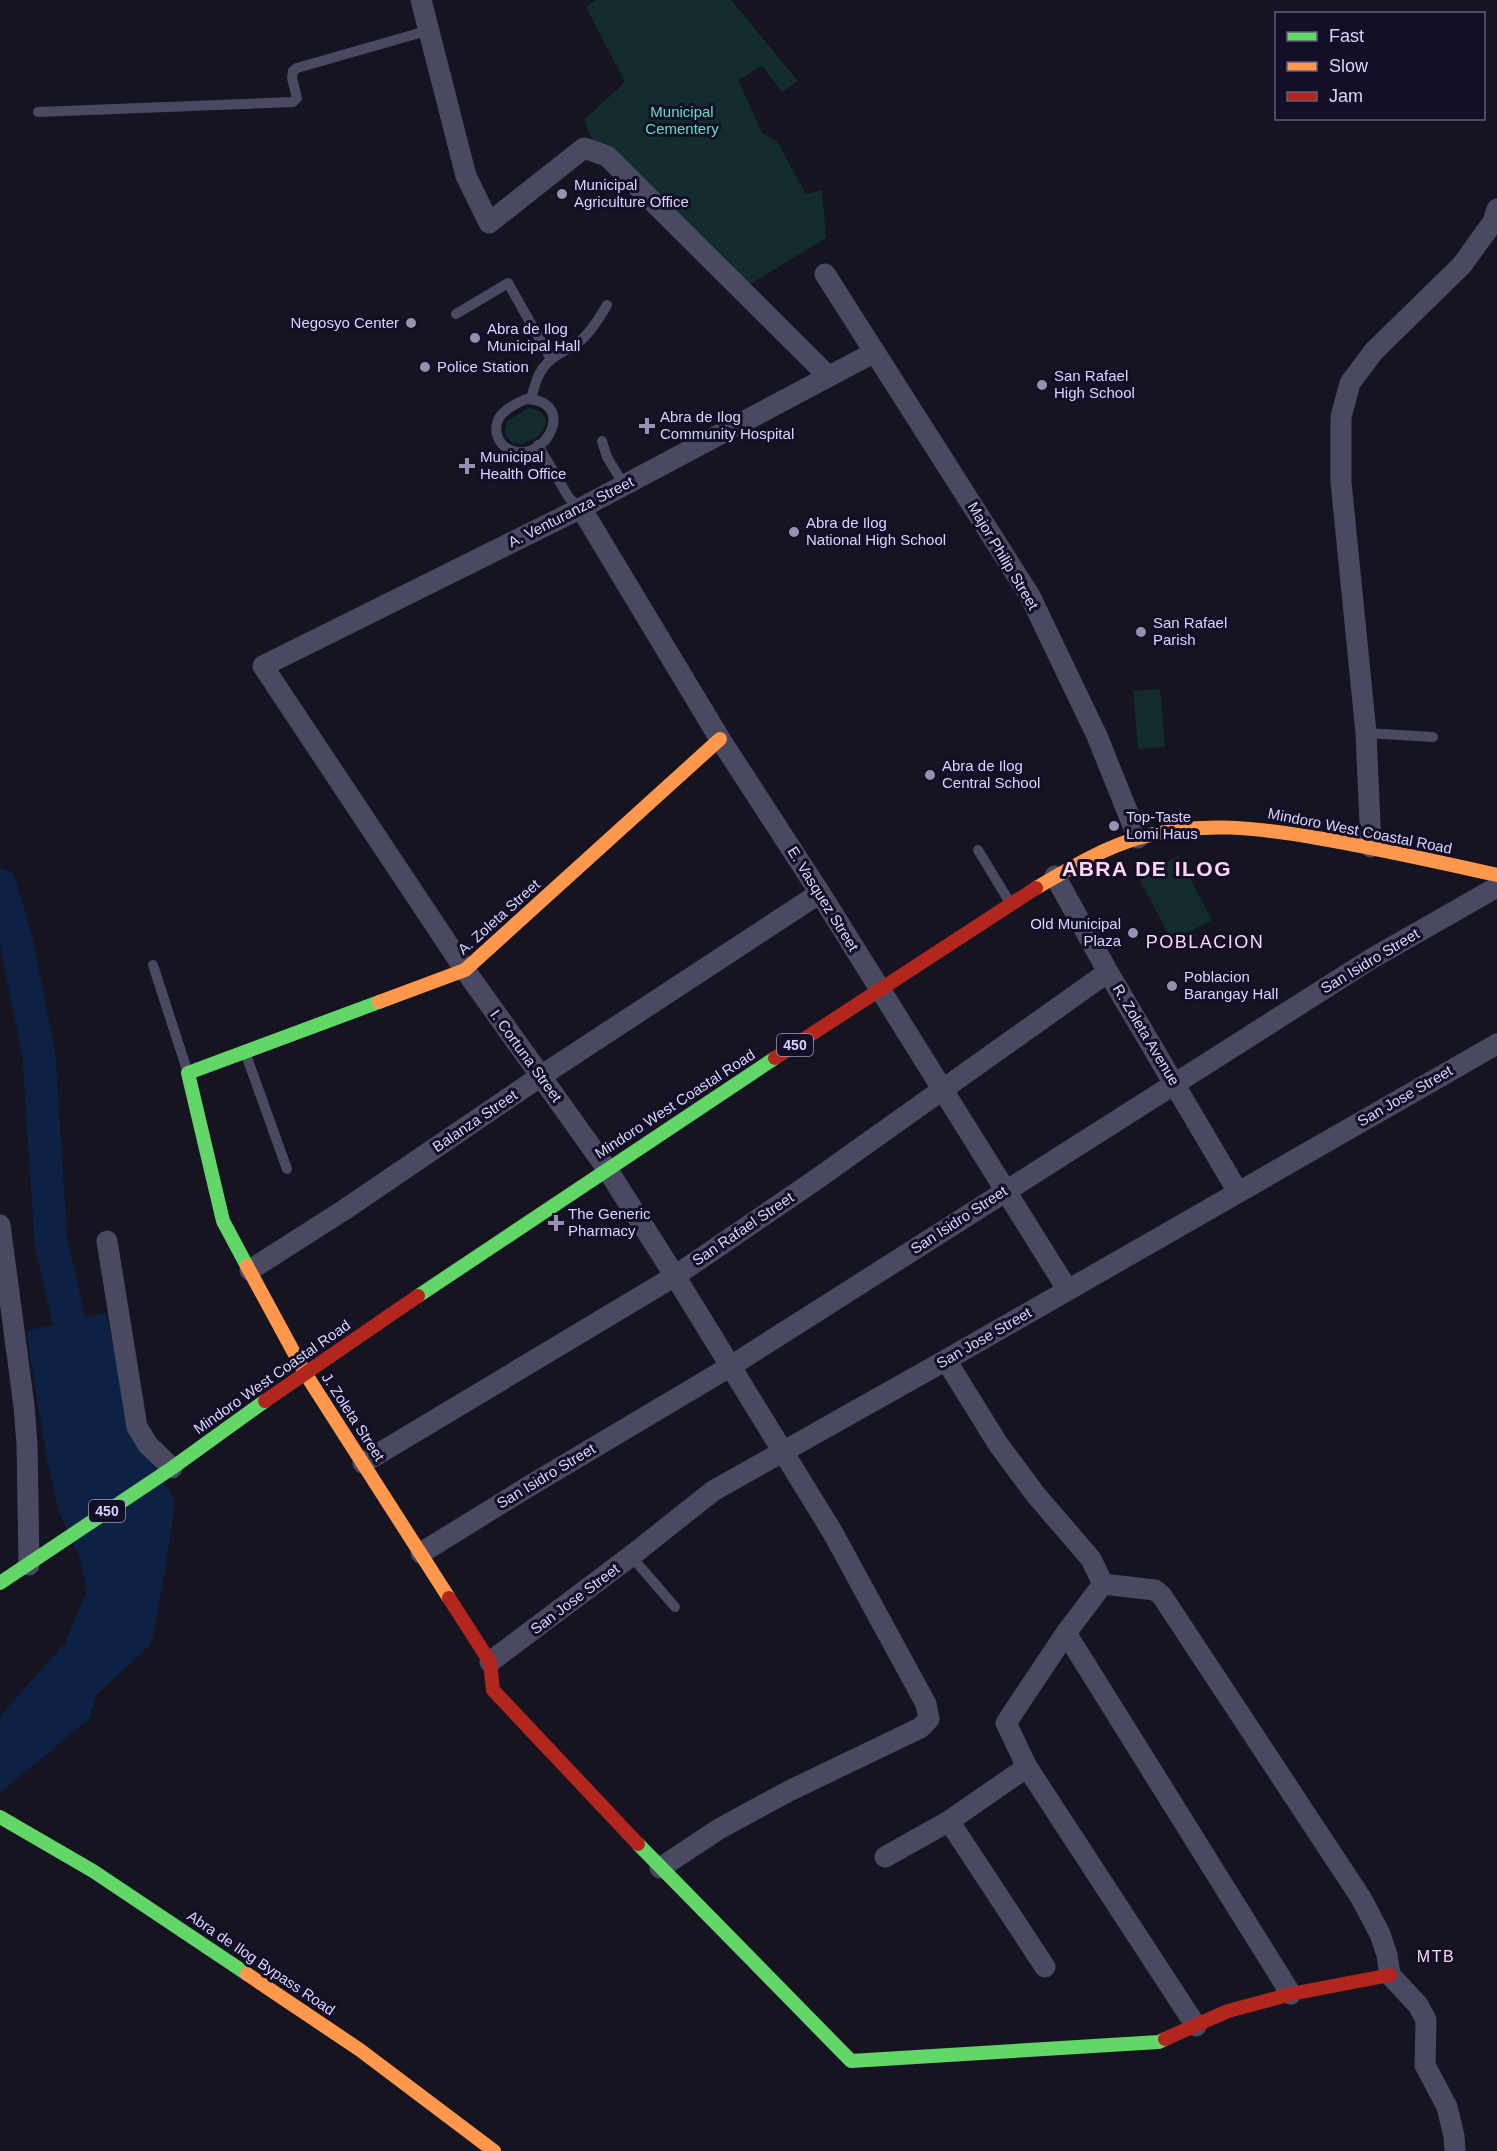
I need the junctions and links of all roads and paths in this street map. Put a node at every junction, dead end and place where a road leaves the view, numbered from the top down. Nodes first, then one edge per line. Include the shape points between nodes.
1 (421, 0) edge
2 (430, 30) junction
3 (38, 112) dead end
4 (1497, 209) edge
5 (825, 274) dead end
6 (607, 305) dead end
7 (456, 314) dead end
8 (875, 352) junction
9 (551, 359) junction
10 (828, 376) junction
11 (531, 399) junction
12 (602, 441) dead end
13 (538, 445) junction
14 (624, 486) junction
15 (581, 508) junction
16 (263, 666) joint
17 (1366, 733) junction
18 (1433, 737) dead end
19 (720, 739) junction
20 (1138, 838) junction
21 (1371, 846) junction
22 (978, 850) dead end
23 (1497, 875) edge
24 (1055, 876) junction
25 (1497, 887) edge
26 (820, 893) junction
27 (1010, 903) junction
28 (153, 965) dead end
29 (465, 970) junction
30 (1108, 972) junction
31 (880, 989) junction
32 (1497, 1044) edge
33 (245, 1052) junction
34 (188, 1073) junction
35 (541, 1076) junction
36 (1175, 1083) junction
37 (942, 1089) junction
38 (287, 1169) dead end
39 (607, 1169) junction
40 (1005, 1191) junction
41 (1238, 1192) junction
42 (0, 1225) edge
43 (107, 1241) dead end
44 (3, 1267) edge
45 (250, 1270) junction
46 (675, 1276) junction
47 (1067, 1289) junction
48 (946, 1360) junction
49 (731, 1366) junction
50 (305, 1373) junction
51 (783, 1450) junction
52 (363, 1463) junction
53 (166, 1471) junction
54 (421, 1553) junction
55 (631, 1556) junction
56 (29, 1565) junction
57 (0, 1583) edge
58 (1103, 1584) junction
59 (675, 1607) dead end
60 (1066, 1633) junction
61 (490, 1662) junction
62 (1027, 1767) junction
63 (4, 1819) edge
64 (949, 1821) junction
65 (885, 1857) dead end
66 (660, 1868) junction
67 (1045, 1967) dead end
68 (1390, 1975) junction
69 (1291, 1994) junction
70 (1196, 2026) junction
71 (494, 2151) edge
72 (1455, 2151) edge

1 - 2 street
2 - 3 lane via 297,68 292,78 297,98 293,102
2 - 10 street via 466,176 489,223 584,148 607,156
4 - 17 street via 1493,222 1462,265 1374,351 1350,383 1341,417 1341,482
5 - 8 street, Major Philip Street
6 - 9 lane via 578,344
7 - 9 lane via 508,283
8 - 10 street, A. Venturanza Street
8 - 20 street, Major Philip Street via 1030,596 1097,736
9 - 11 lane via 538,373
10 - 14 street, A. Venturanza Street
11 - 13 lane via 543,403 554,417 550,435
11 - 13 lane via 518,402 500,417 496,434 507,449 515,452
12 - 14 lane
13 - 15 lane via 569,498
14 - 15 street, A. Venturanza Street
15 - 16 street, A. Venturanza Street
15 - 19 street, E. Vasquez Street
16 - 29 street, I. Cortuna Street
17 - 18 lane
17 - 21 street
19 - 26 street, E. Vasquez Street
19 - 29 street, A. Zoleta Street
20 - 21 street, Mindoro West Coastal Road / 450 via 1213,827 1248,828
20 - 24 street, Mindoro West Coastal Road / 450 via 1092,855
21 - 23 street, Mindoro West Coastal Road / 450
22 - 27 lane
24 - 27 street, Mindoro West Coastal Road / 450
24 - 30 street, R. Zoleta Avenue
25 - 36 street, San Isidro Street via 1371,958
26 - 31 street, E. Vasquez Street
26 - 35 street, Balanza Street
27 - 31 street, Mindoro West Coastal Road / 450
28 - 34 lane
29 - 33 street, A. Zoleta Street
29 - 35 street, I. Cortuna Street
30 - 36 street, R. Zoleta Avenue
30 - 37 street, San Rafael Street
31 - 37 street, E. Vasquez Street
31 - 39 street, Mindoro West Coastal Road / 450
32 - 41 street, San Jose Street
33 - 34 street, A. Zoleta Street
33 - 38 lane
34 - 45 street, J. Zoleta Street via 223,1221
35 - 39 street, I. Cortuna Street
35 - 45 street, Balanza Street
36 - 40 street, San Isidro Street
36 - 41 street, R. Zoleta Avenue
37 - 40 street, E. Vasquez Street
37 - 46 street, San Rafael Street
39 - 46 street, I. Cortuna Street
39 - 50 street, Mindoro West Coastal Road / 450
40 - 47 street, E. Vasquez Street
40 - 49 street, San Isidro Street
41 - 47 street, San Jose Street
42 - 44 street
43 - 53 street via 136,1427
44 - 56 street via 25,1416
45 - 50 street, J. Zoleta Street
46 - 49 street, I. Cortuna Street
46 - 52 street, San Rafael Street
47 - 48 street, San Jose Street
48 - 51 street, San Jose Street
48 - 58 street via 998,1444 1091,1559
49 - 51 street, I. Cortuna Street
49 - 54 street, San Isidro Street
50 - 52 street, J. Zoleta Street
50 - 53 street, Mindoro West Coastal Road / 450
51 - 55 street, San Jose Street via 713,1491
51 - 66 street, I. Cortuna Street via 926,1704 929,1719 920,1728 719,1829
52 - 54 street, J. Zoleta Street
53 - 56 street, Mindoro West Coastal Road / 450
54 - 61 street, J. Zoleta Street
55 - 59 lane
55 - 61 street, San Jose Street
56 - 57 street, Mindoro West Coastal Road / 450
58 - 60 street
58 - 68 street via 1155,1590 1162,1596 1360,1898 1380,1934
60 - 62 street via 1006,1723
60 - 69 street
61 - 66 street via 492,1690
62 - 64 street
62 - 70 street
63 - 71 street, Abra de Ilog Bypass Road via 93,1871 360,2050
64 - 65 street
64 - 67 street
66 - 70 street via 850,2061 1159,2042
68 - 69 street
68 - 72 street via 1418,2005 1426,2020 1425,2065 1447,2107
69 - 70 street via 1227,2011

